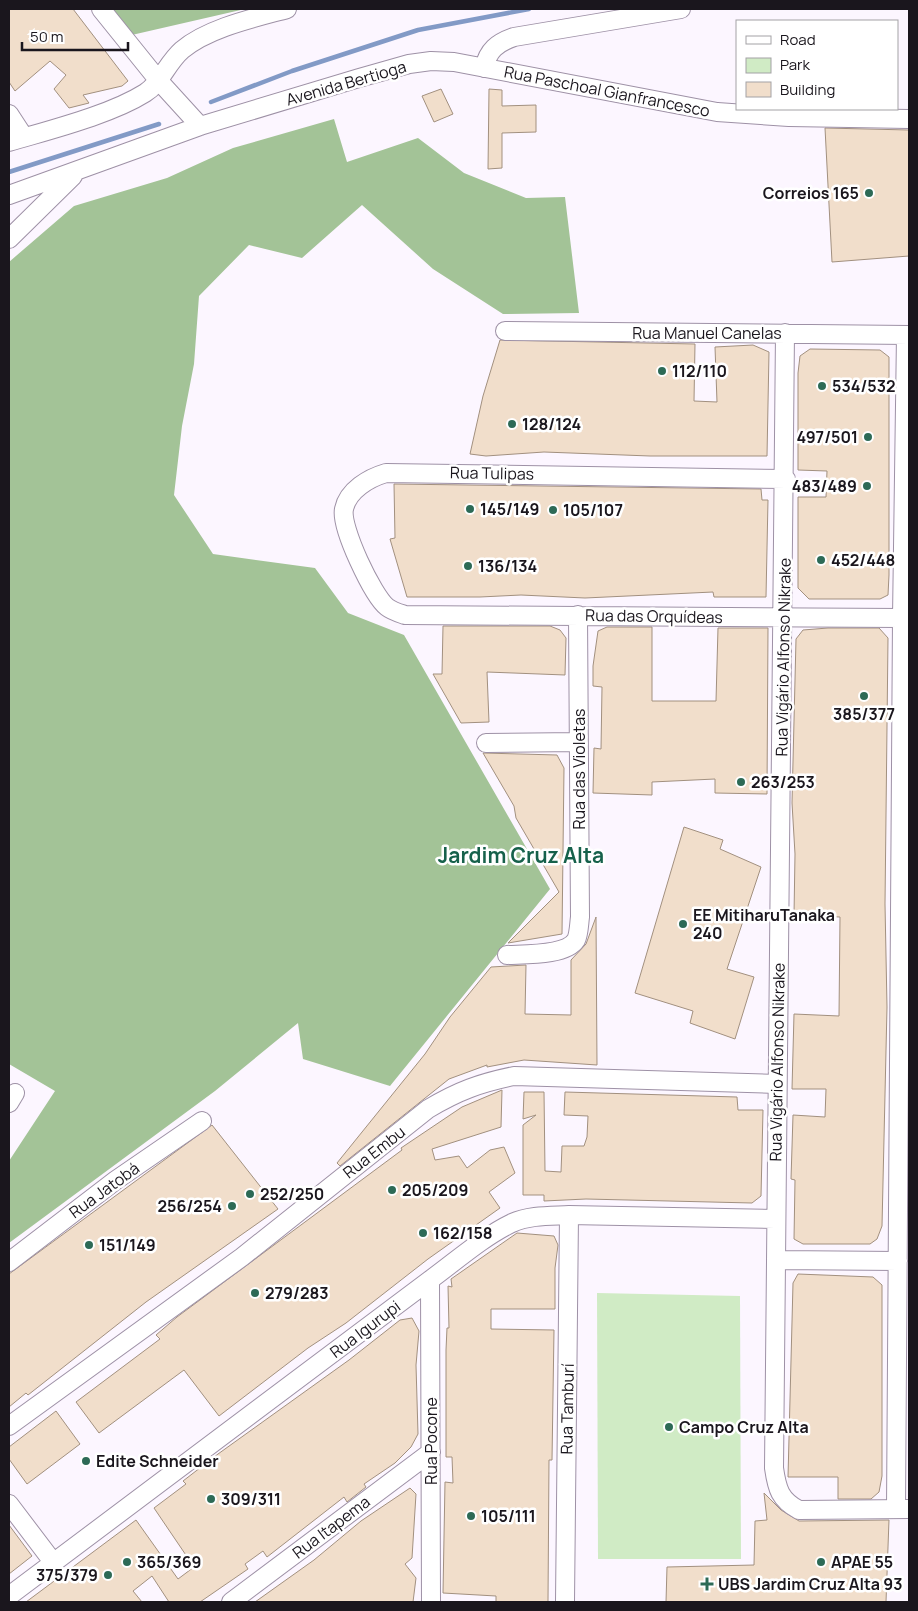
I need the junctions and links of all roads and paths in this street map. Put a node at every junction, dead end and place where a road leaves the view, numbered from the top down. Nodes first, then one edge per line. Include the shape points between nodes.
1 (101, 9) edge
2 (287, 9) edge
3 (680, 9) edge
4 (484, 68) junction
5 (159, 81) junction
6 (9, 114) edge
7 (909, 119) edge
8 (200, 126) junction
9 (16, 140) edge
10 (77, 173) junction
11 (9, 195) edge
12 (9, 239) edge
13 (505, 331) dead end
14 (785, 333) junction
15 (908, 335) edge
16 (786, 479) junction
17 (405, 614) joint
18 (578, 615) junction
19 (783, 617) junction
20 (906, 621) edge
21 (578, 742) junction
22 (486, 743) dead end
23 (507, 955) dead end
24 (777, 1084) junction
25 (202, 1121) dead end
26 (570, 1215) junction
27 (775, 1219) junction
28 (904, 1257) edge
29 (777, 1260) junction
30 (9, 1262) edge
31 (430, 1280) junction
32 (9, 1426) edge
33 (431, 1452) junction
34 (9, 1504) edge
35 (903, 1509) edge
36 (53, 1562) junction
37 (9, 1596) edge
38 (232, 1602) edge
39 (431, 1602) edge
40 (565, 1602) edge

1 - 5 street
2 - 5 street via 234,24 197,41 173,58
3 - 4 street via 514,37 492,49
4 - 7 street, Rua Paschoal Gianfrancesco via 716,112
4 - 8 street, Avenida Bertioga via 454,62 409,64
5 - 8 street
5 - 9 street via 126,104
6 - 9 street
8 - 10 street, Avenida Bertioga
10 - 11 street, Avenida Bertioga
10 - 12 street
13 - 14 street, Rua Manuel Canelas
14 - 15 street, Rua Manuel Canelas
14 - 16 street, Rua Vigário Alfonso Nikrake
15 - 20 street
16 - 17 street, Rua Tulipas via 403,472 375,476 352,494 343,511 344,521 349,540 379,598 388,608
16 - 19 street, Rua Vigário Alfonso Nikrake
17 - 18 street, Rua das Orquídeas
18 - 19 street, Rua das Orquídeas
18 - 21 street, Rua das Violetas
19 - 20 street, Rua das Orquídeas
19 - 24 street, Rua Vigário Alfonso Nikrake
20 - 28 street
21 - 22 street
21 - 23 street, Rua das Violetas via 580,917 577,938 573,945 559,951
24 - 27 street, Rua Vigário Alfonso Nikrake
24 - 32 street, Rua Embu via 514,1076 457,1092 428,1109 242,1257
25 - 30 street, Rua Jatobá via 116,1180
26 - 27 street, Rua Igurupi
26 - 31 street, Rua Igurupi via 538,1216 513,1223
26 - 40 street, Rua Tamburí
27 - 29 street, Rua Vigário Alfonso Nikrake
28 - 29 street
28 - 35 street
29 - 35 street, Rua Vigário Alfonso Nikrake via 774,1468 778,1493 786,1504 799,1510
31 - 33 street, Rua Pocone
31 - 36 street, Rua Igurupi
33 - 38 street, Rua Itapema
33 - 39 street, Rua Pocone
34 - 36 street
36 - 37 street, Rua Igurupi

